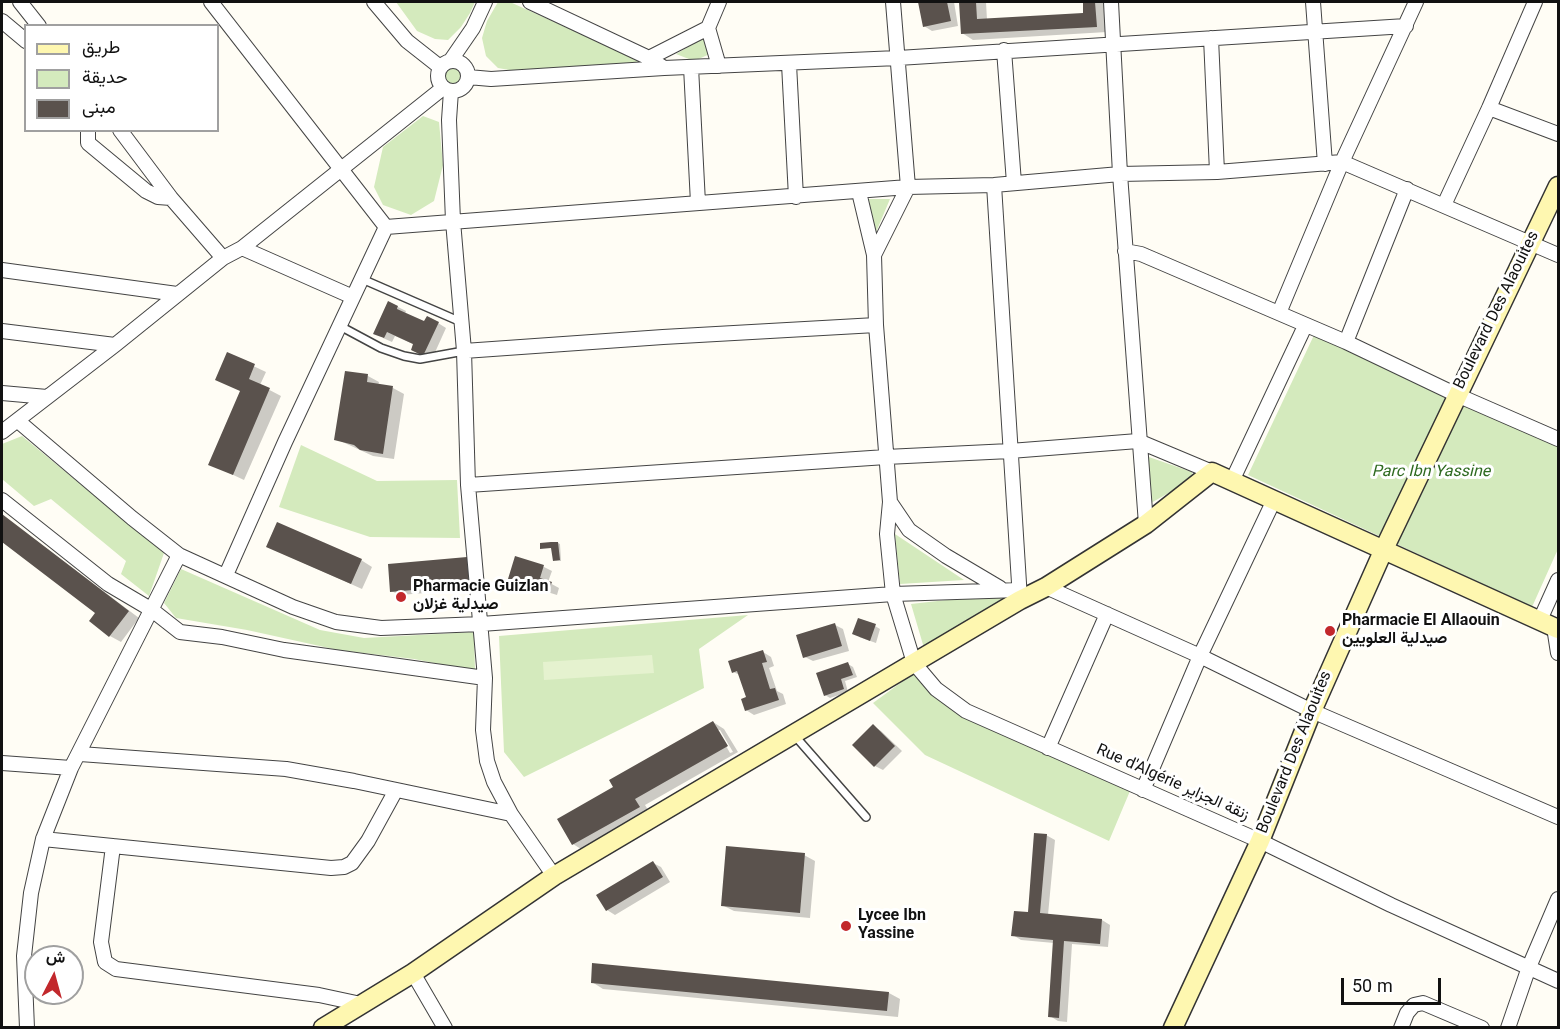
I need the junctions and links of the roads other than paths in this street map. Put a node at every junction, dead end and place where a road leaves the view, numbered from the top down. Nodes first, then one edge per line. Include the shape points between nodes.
1 (20, 2) edge
2 (211, 2) edge
3 (374, 2) edge
4 (485, 2) edge
5 (530, 2) edge
6 (719, 2) edge
7 (893, 2) edge
8 (1111, 2) edge
9 (1313, 2) edge
10 (1535, 2) edge
11 (1411, 5) edge
12 (2, 21) edge
13 (37, 24) edge
14 (1406, 26) junction
15 (473, 28) junction
16 (708, 28) junction
17 (1315, 31) junction
18 (1211, 38) junction
19 (24, 39) edge
20 (1114, 43) junction
21 (1004, 50) junction
22 (650, 58) junction
23 (898, 58) junction
24 (446, 63) junction
25 (789, 64) junction
26 (719, 66) junction
27 (691, 67) junction
28 (664, 68) junction
29 (468, 73) junction
30 (447, 90) junction
31 (1489, 108) junction
32 (88, 132) edge
33 (122, 132) edge
34 (1558, 134) edge
35 (1342, 162) junction
36 (1325, 164) junction
37 (341, 168) junction
38 (1217, 172) junction
39 (1120, 174) junction
40 (1014, 183) junction
41 (994, 185) junction
42 (1558, 186) edge
43 (908, 187) junction
44 (1407, 189) junction
45 (859, 192) junction
46 (796, 197) junction
47 (171, 198) junction
48 (698, 203) junction
49 (1444, 205) junction
50 (453, 221) junction
51 (386, 228) junction
52 (1532, 243) junction
53 (242, 248) junction
54 (1125, 251) junction
55 (874, 255) junction
56 (1558, 255) edge
57 (223, 258) junction
58 (2, 270) edge
59 (363, 279) junction
60 (177, 294) junction
61 (353, 297) junction
62 (1278, 313) junction
63 (461, 322) junction
64 (876, 325) junction
65 (340, 326) junction
66 (1305, 326) junction
67 (2, 331) edge
68 (1346, 342) junction
69 (115, 345) junction
70 (464, 351) junction
71 (2, 393) edge
72 (1457, 395) junction
73 (47, 397) junction
74 (18, 421) junction
75 (2, 432) edge
76 (1558, 439) edge
77 (1138, 441) junction
78 (1010, 451) junction
79 (886, 457) junction
80 (1212, 472) junction
81 (1232, 481) junction
82 (468, 485) junction
83 (2, 500) edge
84 (1274, 500) junction
85 (890, 502) junction
86 (1146, 524) junction
87 (1384, 549) junction
88 (179, 555) junction
89 (226, 575) junction
90 (1558, 580) edge
91 (1046, 587) junction
92 (1002, 589) junction
93 (893, 594) junction
94 (1020, 595) junction
95 (152, 610) junction
96 (1107, 614) junction
97 (481, 624) junction
98 (1551, 625) edge
99 (1558, 653) edge
100 (1200, 656) junction
101 (914, 663) junction
102 (485, 678) junction
103 (1312, 711) junction
104 (793, 734) junction
105 (1048, 748) junction
106 (80, 754) junction
107 (2, 763) edge
108 (71, 768) junction
109 (396, 790) junction
110 (1143, 790) junction
111 (511, 814) junction
112 (866, 817) dead end
113 (1558, 817) edge
114 (43, 839) junction
115 (1260, 841) junction
116 (113, 846) junction
117 (555, 876) junction
118 (1558, 899) edge
119 (1529, 967) junction
120 (413, 973) junction
121 (1558, 981) edge
122 (361, 1004) junction
123 (27, 1028) edge
124 (323, 1028) edge
125 (446, 1028) edge
126 (1173, 1028) edge
127 (1401, 1028) edge
128 (1482, 1028) edge
129 (1508, 1028) edge

1 - 13 street
2 - 37 street
3 - 24 street via 408,41
4 - 15 street
5 - 22 street
6 - 16 street
7 - 23 street
8 - 20 street
9 - 17 street
10 - 31 street
11 - 14 street
12 - 19 street
14 - 17 street
14 - 35 street
15 - 24 street
15 - 29 street
16 - 22 street
16 - 26 street
17 - 18 street
17 - 36 street
18 - 20 street
18 - 38 street
20 - 21 street
20 - 39 street
21 - 23 street
21 - 40 street
22 - 28 street
23 - 25 street
23 - 43 street
24 - 29 street via 457,61
24 - 30 street via 438,78
25 - 26 street
25 - 46 street
26 - 27 street
27 - 28 street
27 - 48 street
28 - 29 street via 491,79
29 - 30 street via 463,88
30 - 37 street
30 - 50 street
31 - 34 street
31 - 49 street
32 - 47 street via 88,142 146,192
33 - 47 street
35 - 36 street
35 - 44 street
35 - 62 street
36 - 38 street
37 - 51 street
37 - 53 street
38 - 39 street
39 - 40 street
39 - 54 street
40 - 41 street
41 - 43 street
41 - 78 street
42 - 52 street, Boulevard Des Alaouites
43 - 45 street
43 - 55 street
44 - 49 street
44 - 68 street
45 - 46 street
45 - 55 street
46 - 48 street
47 - 57 street
48 - 50 street
49 - 52 street
50 - 51 street
50 - 63 street
51 - 59 street
52 - 56 street
52 - 72 street, Boulevard Des Alaouites
53 - 57 street
53 - 61 street
54 - 62 street via 1142,254
54 - 77 street
55 - 64 street
57 - 60 street
58 - 60 street
59 - 61 street
59 - 63 lane
60 - 69 street
61 - 65 street
62 - 66 street
63 - 70 street
64 - 70 street
64 - 79 street
65 - 70 lane via 404,356 420,359
65 - 89 street
66 - 68 street
66 - 81 street
67 - 69 street
68 - 72 street
69 - 73 street
70 - 82 street
71 - 73 street
72 - 76 street
72 - 87 street, Boulevard Des Alaouites
73 - 74 street
74 - 75 street
74 - 88 street
77 - 78 street
77 - 80 street
77 - 86 street
78 - 79 street
78 - 94 street
79 - 82 street
79 - 85 street
80 - 81 street
80 - 86 street
81 - 84 street
82 - 97 street
83 - 95 street via 108,584
84 - 87 street
84 - 100 street
85 - 92 street via 909,530
85 - 93 street via 887,534
86 - 91 street
87 - 98 street
87 - 103 street, Boulevard Des Alaouites
88 - 89 street
88 - 95 street
89 - 97 street via 293,607 336,622 381,628
90 - 98 street
91 - 94 street
91 - 96 street
92 - 93 street
92 - 94 street
93 - 97 street
93 - 101 street
94 - 101 street
95 - 102 street via 180,632
95 - 106 street
96 - 100 street
96 - 105 street
97 - 102 street
98 - 99 street
100 - 103 street
100 - 110 street
101 - 104 street
101 - 105 street, Rue d'Algérie زنقة الجزاير via 936,689 966,711
102 - 111 street via 483,730 487,760
103 - 113 street
103 - 115 street, Boulevard Des Alaouites
104 - 112 lane
104 - 117 street
105 - 110 street, Rue d'Algérie زنقة الجزاير
106 - 108 street
106 - 109 street via 286,769
107 - 108 street
108 - 114 street
109 - 111 street
109 - 116 street via 368,841 352,863 344,867
110 - 115 street, Rue d'Algérie زنقة الجزاير
111 - 117 street
114 - 116 street
114 - 123 street via 31,893 24,956
115 - 119 street, Rue d'Algérie زنقة الجزاير
115 - 126 street, Boulevard Des Alaouites
116 - 122 street via 101,942 105,962 116,969
117 - 120 street
118 - 119 street
119 - 121 street, Rue d'Algérie زنقة الجزاير
119 - 129 street
120 - 122 street
120 - 125 street
122 - 124 street
127 - 128 street via 1414,1005 1423,1003

